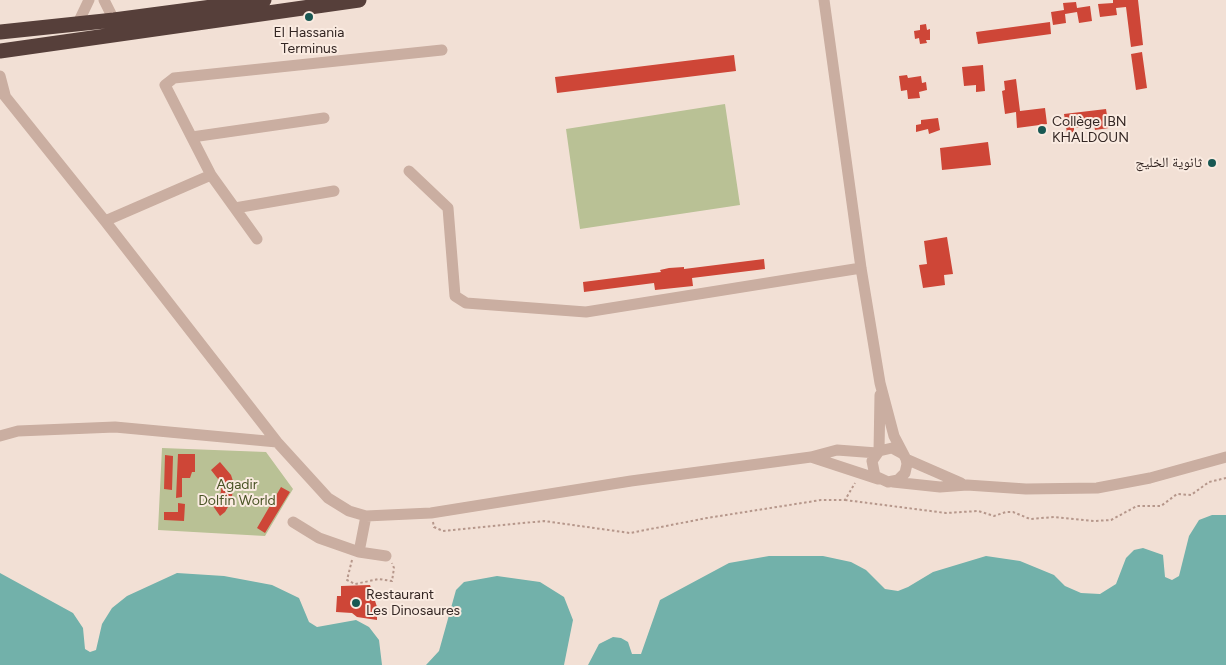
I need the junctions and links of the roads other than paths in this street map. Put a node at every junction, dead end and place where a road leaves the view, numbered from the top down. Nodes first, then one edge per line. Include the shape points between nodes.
1 (90, 0) edge
2 (104, 0) edge
3 (264, 0) edge
4 (359, 0) edge
5 (824, 0) edge
6 (114, 20) junction
7 (78, 23) junction
8 (0, 32) edge
9 (442, 50) dead end
10 (0, 51) edge
11 (0, 76) edge
12 (2, 93) edge
13 (324, 118) dead end
14 (192, 137) junction
15 (409, 171) dead end
16 (211, 175) junction
17 (334, 192) dead end
18 (235, 208) junction
19 (105, 221) junction
20 (257, 239) dead end
21 (861, 268) junction
22 (880, 383) junction
23 (0, 436) edge
24 (277, 442) junction
25 (878, 452) junction
26 (904, 456) junction
27 (811, 457) junction
28 (1226, 457) edge
29 (879, 479) junction
30 (893, 482) junction
31 (968, 485) junction
32 (366, 516) junction
33 (293, 522) dead end
34 (357, 551) junction
35 (386, 556) road end

1 - 7 street
2 - 6 street
3 - 6 highway
4 - 10 highway
5 - 21 street
6 - 7 highway
7 - 8 highway
9 - 14 street via 174,78 165,85
11 - 12 street
12 - 19 street
13 - 14 street
14 - 16 street
15 - 21 street via 448,208 455,296 466,303 586,312
16 - 18 street
16 - 19 street
17 - 18 street
18 - 20 street
19 - 24 street
21 - 22 street
22 - 25 street
22 - 26 street via 894,436
23 - 24 street via 18,431 115,427
24 - 32 street via 328,498 349,511
25 - 26 street via 892,448
25 - 27 street via 848,449
25 - 29 street via 872,466
26 - 30 street via 904,473
26 - 31 street via 932,472
27 - 29 street
27 - 32 street via 431,513
28 - 31 street via 1150,478 1097,488 1026,489
29 - 30 street
30 - 31 street via 940,487
32 - 34 street
33 - 34 street via 319,538
34 - 35 street

